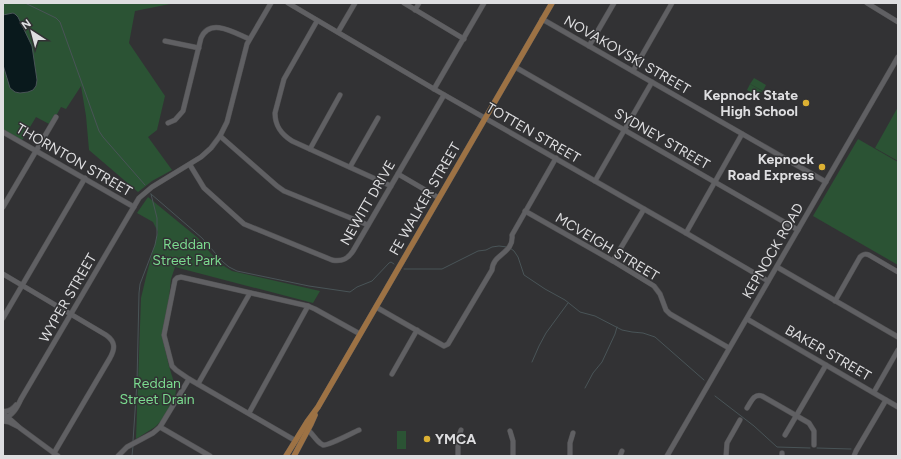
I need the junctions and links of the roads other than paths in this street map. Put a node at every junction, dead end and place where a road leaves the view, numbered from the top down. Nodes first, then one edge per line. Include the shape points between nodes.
1 (271, 3) edge
2 (288, 3) edge
3 (355, 3) edge
4 (404, 3) edge
5 (419, 3) edge
6 (484, 3) edge
7 (552, 3) edge
8 (614, 3) edge
9 (672, 3) edge
10 (867, 3) edge
11 (416, 10) junction
12 (542, 19) junction
13 (317, 20) junction
14 (898, 22) edge
15 (338, 32) junction
16 (464, 38) junction
17 (249, 39) junction
18 (165, 41) dead end
19 (589, 46) junction
20 (199, 48) junction
21 (898, 57) edge
22 (515, 67) junction
23 (633, 71) junction
24 (652, 82) junction
25 (434, 89) junction
26 (340, 95) dead end
27 (444, 95) junction
28 (56, 117) dead end
29 (378, 118) dead end
30 (485, 118) junction
31 (168, 123) dead end
32 (624, 130) junction
33 (3, 132) edge
34 (742, 134) junction
35 (220, 136) junction
36 (310, 149) junction
37 (36, 151) junction
38 (556, 158) junction
39 (190, 165) junction
40 (350, 167) junction
41 (398, 174) junction
42 (85, 178) junction
43 (595, 181) junction
44 (715, 182) junction
45 (826, 182) junction
46 (390, 186) junction
47 (439, 198) junction
48 (3, 207) edge
49 (134, 207) junction
50 (644, 209) junction
51 (525, 211) junction
52 (368, 225) junction
53 (798, 230) junction
54 (686, 233) junction
55 (613, 261) junction
56 (777, 267) junction
57 (898, 272) edge
58 (3, 274) edge
59 (768, 281) junction
60 (22, 285) junction
61 (250, 293) junction
62 (835, 301) junction
63 (308, 306) junction
64 (376, 307) junction
65 (71, 314) junction
66 (3, 318) edge
67 (746, 319) junction
68 (417, 330) junction
69 (360, 334) junction
70 (898, 336) edge
71 (729, 348) junction
72 (898, 350) edge
73 (826, 365) junction
74 (392, 374) dead end
75 (189, 379) junction
76 (198, 384) junction
77 (874, 392) junction
78 (21, 400) junction
79 (886, 400) junction
80 (898, 407) edge
81 (747, 408) dead end
82 (15, 411) junction
83 (3, 412) edge
84 (248, 413) junction
85 (797, 416) junction
86 (4, 419) edge
87 (740, 420) dead end
88 (14, 422) junction
89 (160, 427) junction
90 (20, 428) junction
91 (306, 429) junction
92 (359, 430) dead end
93 (461, 430) dead end
94 (510, 431) dead end
95 (573, 433) dead end
96 (786, 436) dead end
97 (296, 441) junction
98 (814, 445) dead end
99 (56, 454) edge
100 (118, 456) edge
101 (210, 456) edge
102 (286, 456) edge
103 (295, 456) edge
104 (458, 456) edge
105 (513, 456) edge
106 (570, 456) edge
107 (667, 456) edge
108 (726, 456) edge
109 (854, 456) edge

1 - 17 street, WYPER STREET
2 - 13 street, TOTTEN STREET
3 - 15 street
4 - 11 street
5 - 11 street
6 - 16 street
7 - 12 main road, FE WALKER STREET
8 - 19 street
9 - 23 street
10 - 14 street
11 - 16 street
12 - 19 street, NOVAKOVSKI STREET
12 - 22 main road, FE WALKER STREET
13 - 15 street, TOTTEN STREET
13 - 36 street via 284,79 275,113 276,122 282,133
15 - 25 street, TOTTEN STREET
16 - 25 street
17 - 20 street via 216,27 204,33
17 - 35 street, WYPER STREET via 227,122
18 - 20 street
19 - 23 street, NOVAKOVSKI STREET
20 - 31 street via 183,111 175,120
21 - 45 street, KEPNOCK ROAD
22 - 30 main road, FE WALKER STREET
22 - 32 street, SYDNEY STREET
23 - 24 street, NOVAKOVSKI STREET
24 - 32 street
24 - 34 street, NOVAKOVSKI STREET
25 - 27 street, TOTTEN STREET
26 - 36 street
27 - 30 street, TOTTEN STREET
27 - 41 street, NEWITT DRIVE
28 - 37 street
29 - 40 street
30 - 38 street, TOTTEN STREET
30 - 47 main road, FE WALKER STREET
32 - 43 street
32 - 44 street, SYDNEY STREET
33 - 37 street, THORNTON STREET
34 - 44 street
34 - 45 street, NOVAKOVSKI STREET
35 - 39 street, WYPER STREET via 207,152
35 - 52 street via 284,191
36 - 40 street
37 - 42 street, THORNTON STREET
37 - 48 street
38 - 43 street, TOTTEN STREET
38 - 51 street
39 - 49 street, WYPER STREET via 155,185 142,195
39 - 52 street, NEWITT DRIVE via 204,188 244,224 332,260 344,260 351,255
40 - 46 street
41 - 46 street, NEWITT DRIVE
41 - 47 street
42 - 49 street, THORNTON STREET
42 - 60 street
43 - 50 street, TOTTEN STREET
44 - 53 street, SYDNEY STREET
44 - 54 street
45 - 53 street, KEPNOCK ROAD
46 - 52 street, NEWITT DRIVE
47 - 64 main road, FE WALKER STREET
49 - 65 street, WYPER STREET
50 - 54 street, TOTTEN STREET
50 - 55 street
51 - 55 street, MCVEIGH STREET
51 - 68 street via 512,235 512,243 493,264 492,270 449,343 444,346
53 - 56 street, KEPNOCK ROAD
54 - 59 street, TOTTEN STREET
55 - 71 street, MCVEIGH STREET via 654,286 670,314
56 - 59 street, KEPNOCK ROAD
56 - 62 street
57 - 62 street via 863,254
58 - 60 street
59 - 67 street, KEPNOCK ROAD
60 - 65 street
60 - 66 street
61 - 63 street
61 - 75 street via 181,277 175,280 164,338 172,366
61 - 76 street
62 - 70 street
63 - 69 street
63 - 84 street
64 - 68 street
64 - 69 main road, FE WALKER STREET
65 - 78 street, WYPER STREET
65 - 99 street via 106,335 113,341 114,347
67 - 71 street, KEPNOCK ROAD
67 - 73 street, BAKER STREET
68 - 74 street
69 - 91 main road, FE WALKER STREET
71 - 107 street, KEPNOCK ROAD
72 - 77 street
73 - 77 street, BAKER STREET
73 - 85 street
75 - 76 street
75 - 89 street
76 - 84 street
77 - 79 street, BAKER STREET
78 - 82 street, WYPER STREET
78 - 83 street, WYPER STREET via 11,410
79 - 80 street, BAKER STREET
79 - 109 street
81 - 85 street via 756,394
82 - 86 street, WYPER STREET
82 - 88 street
83 - 86 street
84 - 97 street
85 - 96 street
85 - 98 street via 813,425
86 - 88 street
86 - 90 street
87 - 108 street via 727,443
88 - 90 street
89 - 100 street
89 - 101 street
90 - 99 street
91 - 92 street via 323,445
91 - 97 main road, FE WALKER STREET
91 - 103 main road, FE WALKER STREET
93 - 104 street
94 - 105 street
95 - 106 street
97 - 102 main road, FE WALKER STREET

